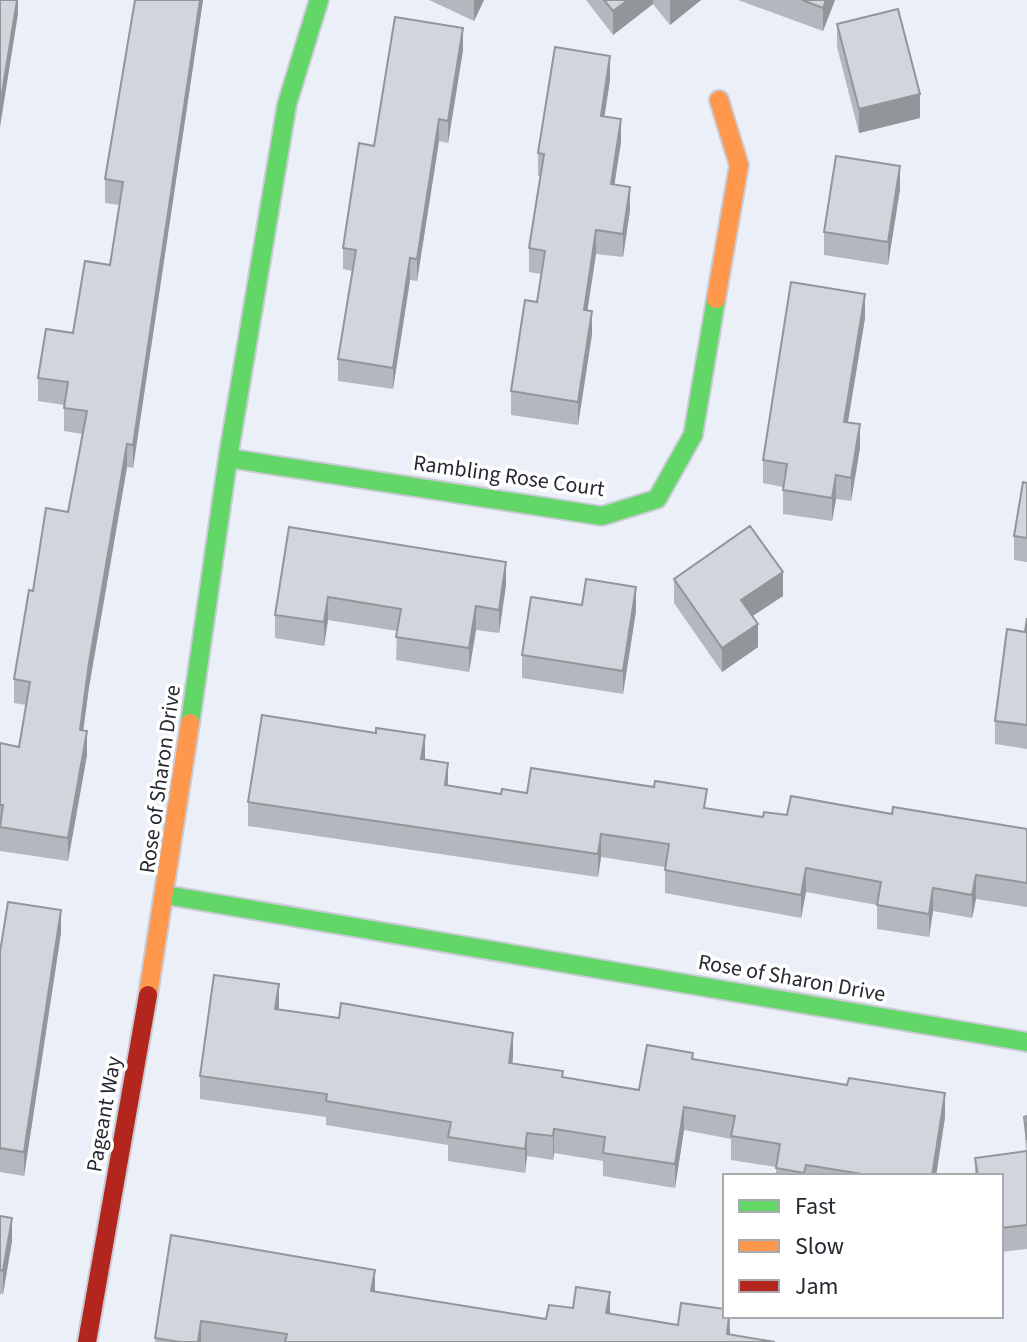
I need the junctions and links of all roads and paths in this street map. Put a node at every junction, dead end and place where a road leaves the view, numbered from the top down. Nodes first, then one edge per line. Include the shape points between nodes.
1 (319, 0) edge
2 (719, 100) dead end
3 (228, 458) junction
4 (166, 895) junction
5 (1027, 1042) edge
6 (87, 1342) edge

1 - 3 street, Rose of Sharon Drive via 287,104
2 - 3 street, Rambling Rose Court via 739,165 693,435 657,499 602,516
3 - 4 street, Rose of Sharon Drive
4 - 5 street, Rose of Sharon Drive
4 - 6 street, Pageant Way

